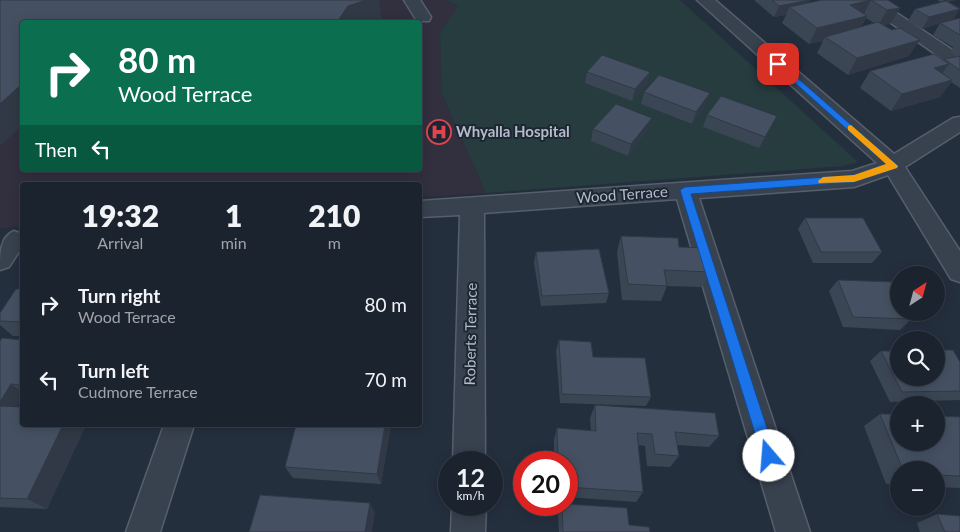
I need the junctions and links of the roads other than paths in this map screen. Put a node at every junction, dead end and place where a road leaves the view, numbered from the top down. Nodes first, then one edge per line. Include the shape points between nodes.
1 (412, 0) edge
2 (705, 0) edge
3 (866, 0) edge
4 (423, 17) dead end
5 (960, 63) edge
6 (960, 123) edge
7 (893, 166) junction
8 (685, 190) junction
9 (472, 205) junction
10 (422, 209) edge
11 (12, 240) edge
12 (0, 260) edge
13 (960, 272) edge
14 (178, 427) edge
15 (469, 451) edge
16 (469, 516) edge
17 (143, 532) edge
18 (468, 532) edge
19 (793, 532) edge

1 - 4 street
2 - 7 street
3 - 5 street
6 - 7 street, Wood Terrace
7 - 8 street, Wood Terrace via 854,179
7 - 13 street
8 - 9 street, Wood Terrace
8 - 19 street
9 - 10 street, Wood Terrace
9 - 15 street, Roberts Terrace
11 - 12 street
14 - 17 street
16 - 18 street

